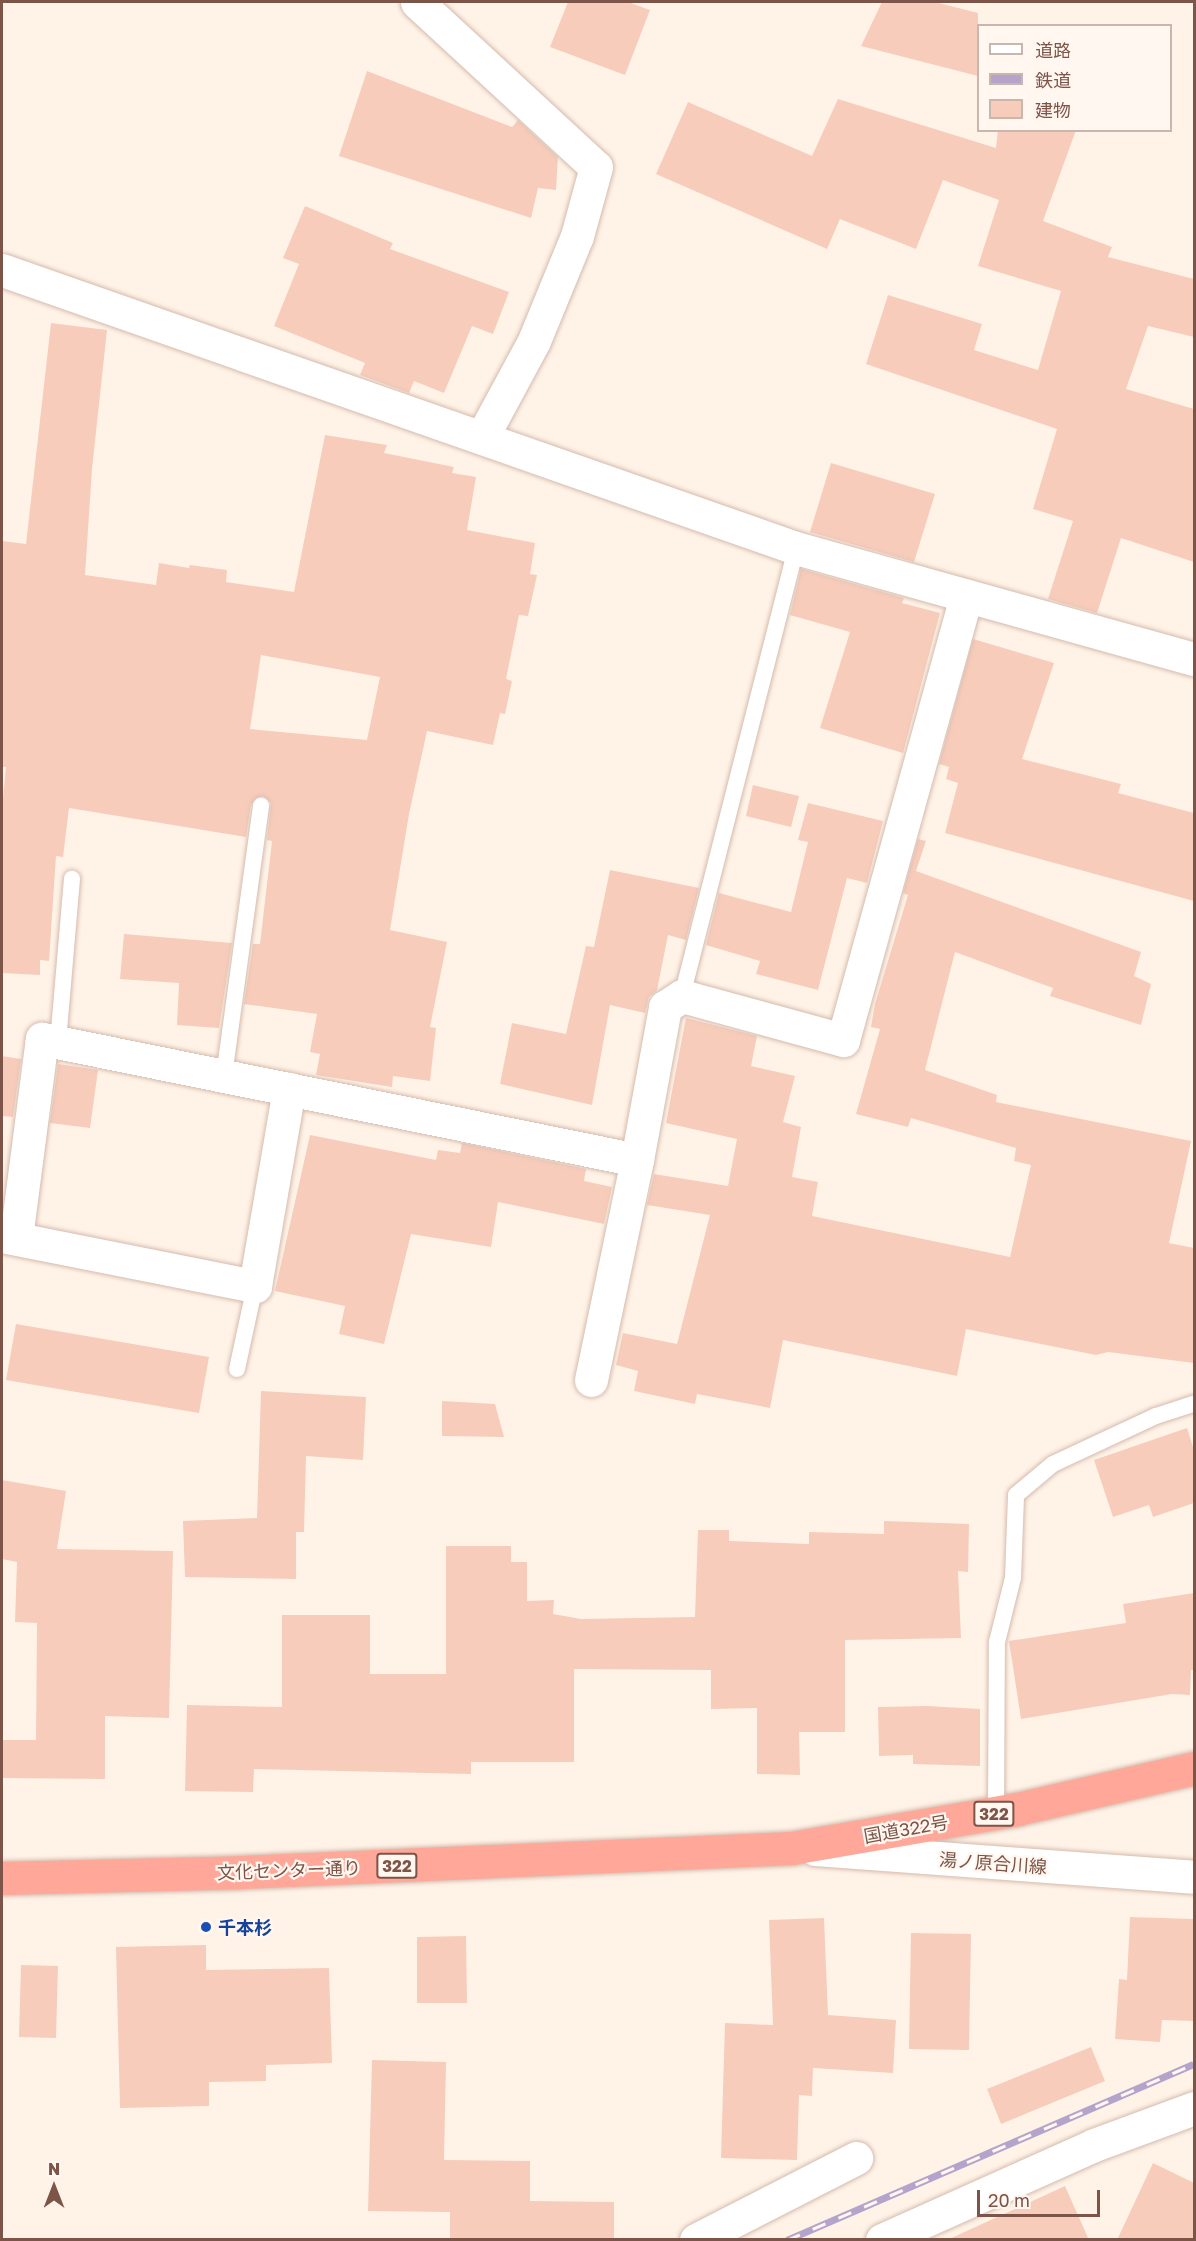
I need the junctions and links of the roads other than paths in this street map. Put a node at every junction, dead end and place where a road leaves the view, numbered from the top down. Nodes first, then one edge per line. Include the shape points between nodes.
1 (417, 2) edge
2 (2, 270) edge
3 (482, 437) junction
4 (796, 548) junction
5 (966, 596) junction
6 (1194, 659) edge
7 (261, 806) dead end
8 (72, 879) dead end
9 (681, 996) junction
10 (58, 1042) junction
11 (224, 1076) junction
12 (289, 1089) junction
13 (637, 1160) junction
14 (9, 1237) edge
15 (255, 1286) junction
16 (237, 1369) dead end
17 (591, 1380) dead end
18 (1194, 1404) edge
19 (1194, 1768) edge
20 (996, 1814) junction
21 (792, 1848) junction
22 (1194, 1877) edge
23 (2, 1878) edge
24 (1194, 2108) edge
25 (856, 2158) dead end
26 (696, 2240) edge
27 (882, 2240) edge

1 - 3 street via 596,167 577,236 534,341
2 - 3 street
3 - 4 street
4 - 5 street
4 - 9 lane
5 - 6 street
5 - 9 street via 843,1040
7 - 11 lane
8 - 10 lane
9 - 13 street via 665,1007
10 - 11 street
10 - 14 street via 42,1039
11 - 12 street
12 - 13 street
12 - 15 street
13 - 17 street
14 - 15 street
15 - 16 lane
18 - 20 lane via 1156,1416 1053,1464 1016,1496 1013,1578 998,1642
19 - 20 highway, 国道322号 / 322
20 - 21 highway, 国道322号 / 322
21 - 22 street, 湯ノ原合川線
21 - 23 highway, 文化センター通り / 322 via 241,1872
24 - 27 street via 1094,2145
25 - 26 street

